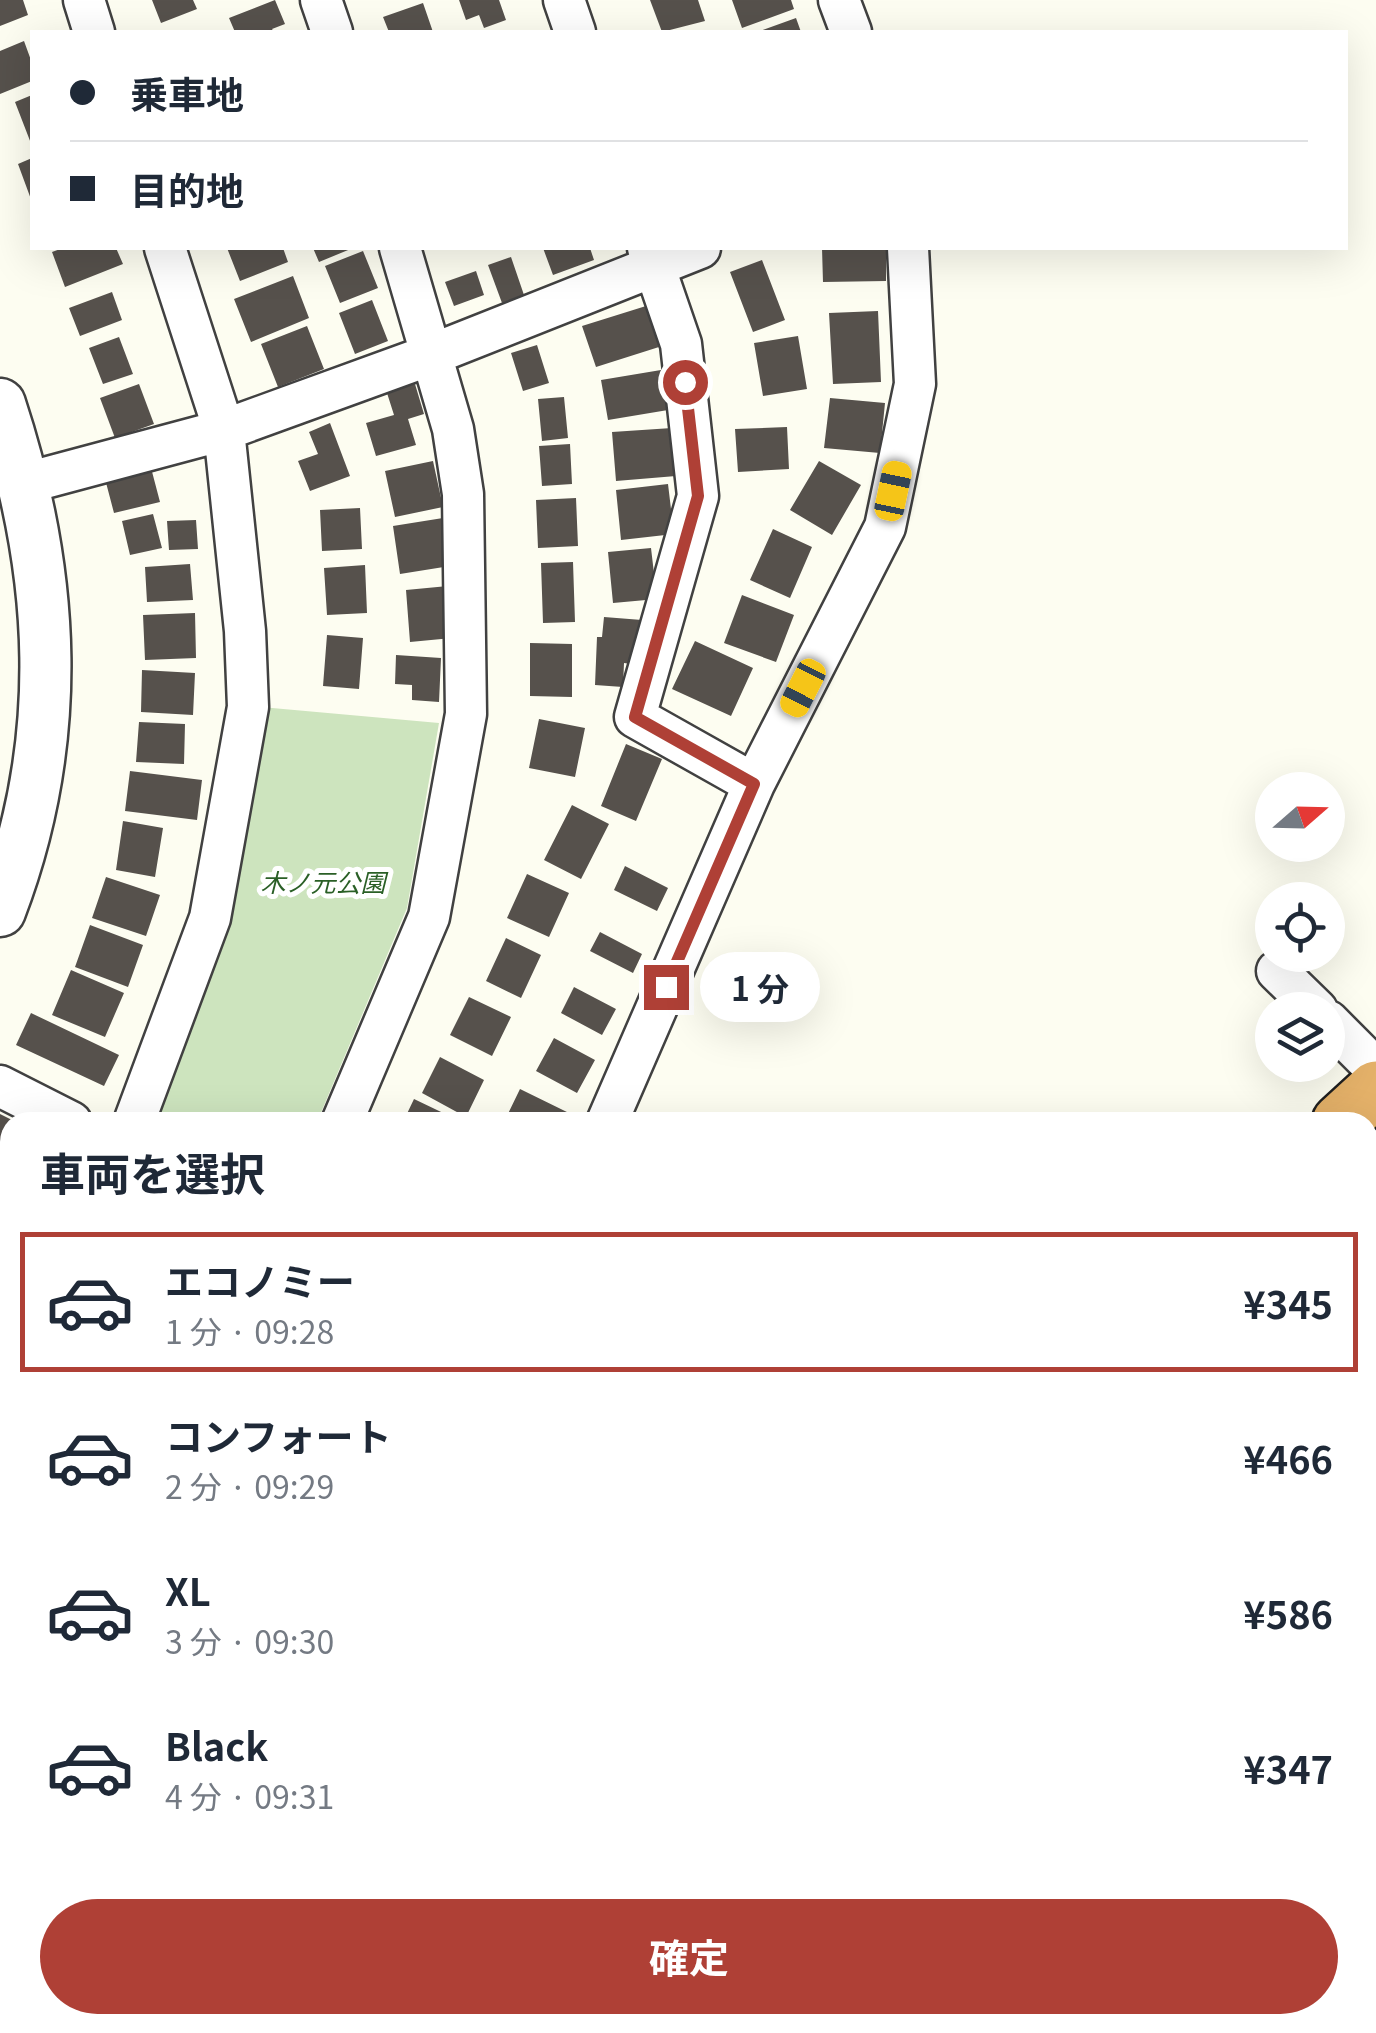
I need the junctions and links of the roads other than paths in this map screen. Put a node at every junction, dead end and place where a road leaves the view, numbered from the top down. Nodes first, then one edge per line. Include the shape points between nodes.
1 (84, 0) edge
2 (321, 0) edge
3 (564, 0) edge
4 (839, 0) edge
5 (93, 30) edge
6 (331, 30) edge
7 (574, 30) edge
8 (850, 30) edge
9 (166, 250) edge
10 (401, 250) edge
11 (688, 250) edge
12 (908, 250) edge
13 (651, 256) edge
14 (433, 354) junction
15 (0, 404) edge
16 (224, 430) junction
17 (26, 482) junction
18 (754, 784) junction
19 (0, 911) edge
20 (1279, 972) edge
21 (1299, 992) edge
22 (1345, 1038) edge
23 (1376, 1069) edge
24 (0, 1086) edge
25 (1376, 1088) edge
26 (51, 1112) edge
27 (138, 1112) edge
28 (346, 1112) edge
29 (610, 1112) edge
30 (1351, 1112) edge

1 - 5 street
2 - 6 street
3 - 7 street
4 - 8 street
9 - 16 street
10 - 14 street
11 - 13 street
12 - 18 street via 916,384 886,527
13 - 14 street
13 - 18 street via 681,344 698,496 635,717
14 - 16 street
14 - 28 street via 463,494 466,714 429,916
15 - 17 street
16 - 17 street
16 - 27 street via 248,706 210,918
17 - 19 street via 47,648 43,742 30,820
18 - 29 street
20 - 21 street
22 - 23 street
24 - 26 street
25 - 30 highway

